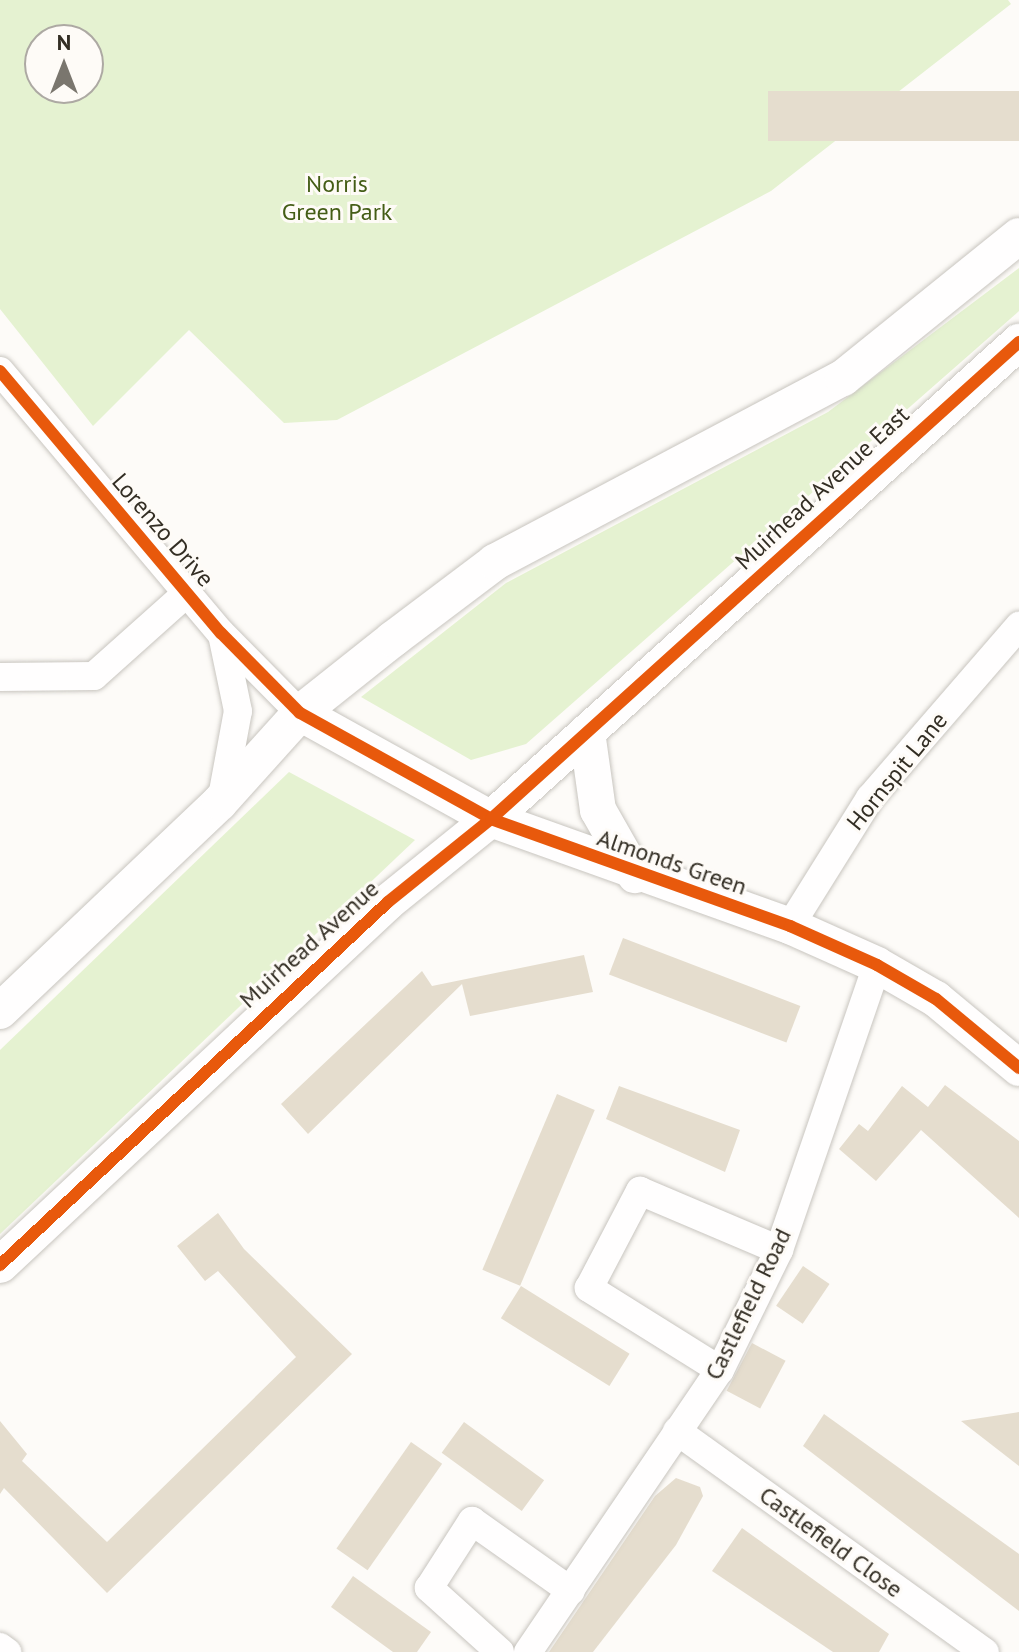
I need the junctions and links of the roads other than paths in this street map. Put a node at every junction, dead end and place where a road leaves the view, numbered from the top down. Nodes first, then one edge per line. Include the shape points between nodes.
1 (1019, 236) edge
2 (1019, 342) edge
3 (0, 371) edge
4 (189, 591) junction
5 (1019, 626) edge
6 (221, 633) junction
7 (658, 669) joint
8 (0, 677) edge
9 (300, 713) junction
10 (587, 732) junction
11 (220, 802) junction
12 (491, 819) junction
13 (635, 875) junction
14 (790, 926) junction
15 (877, 965) junction
16 (0, 1011) edge
17 (1019, 1068) edge
18 (779, 1250) junction
19 (0, 1265) edge
20 (720, 1370) junction
21 (677, 1431) junction
22 (571, 1591) junction
23 (0, 1647) edge
24 (7, 1652) edge
25 (500, 1652) edge
26 (528, 1652) edge
27 (985, 1652) edge

1 - 9 street via 843,378 495,562
2 - 7 street, Muirhead Avenue East
3 - 4 street, Lorenzo Drive
4 - 6 street, Lorenzo Drive
4 - 8 street via 94,676
5 - 14 street, Hornspit Lane via 870,798
6 - 9 street, Lorenzo Drive
6 - 11 street via 238,711
7 - 10 street, Muirhead Avenue
9 - 11 street
9 - 12 street, Almonds Green
10 - 12 street, Muirhead Avenue
10 - 13 street via 598,810
11 - 16 street
12 - 13 street, Almonds Green
12 - 19 street, Muirhead Avenue via 227,1048
13 - 14 street, Almonds Green
14 - 15 street, Almonds Green
15 - 17 street, Almonds Green via 936,999
15 - 18 street, Castlefield Road
18 - 20 street, Castlefield Road
18 - 20 street via 640,1191 589,1288
20 - 21 street, Castlefield Road
21 - 22 street, Castlefield Road
21 - 27 street, Castlefield Close
22 - 25 street via 472,1521 429,1588
22 - 26 street, Castlefield Road
23 - 24 street

